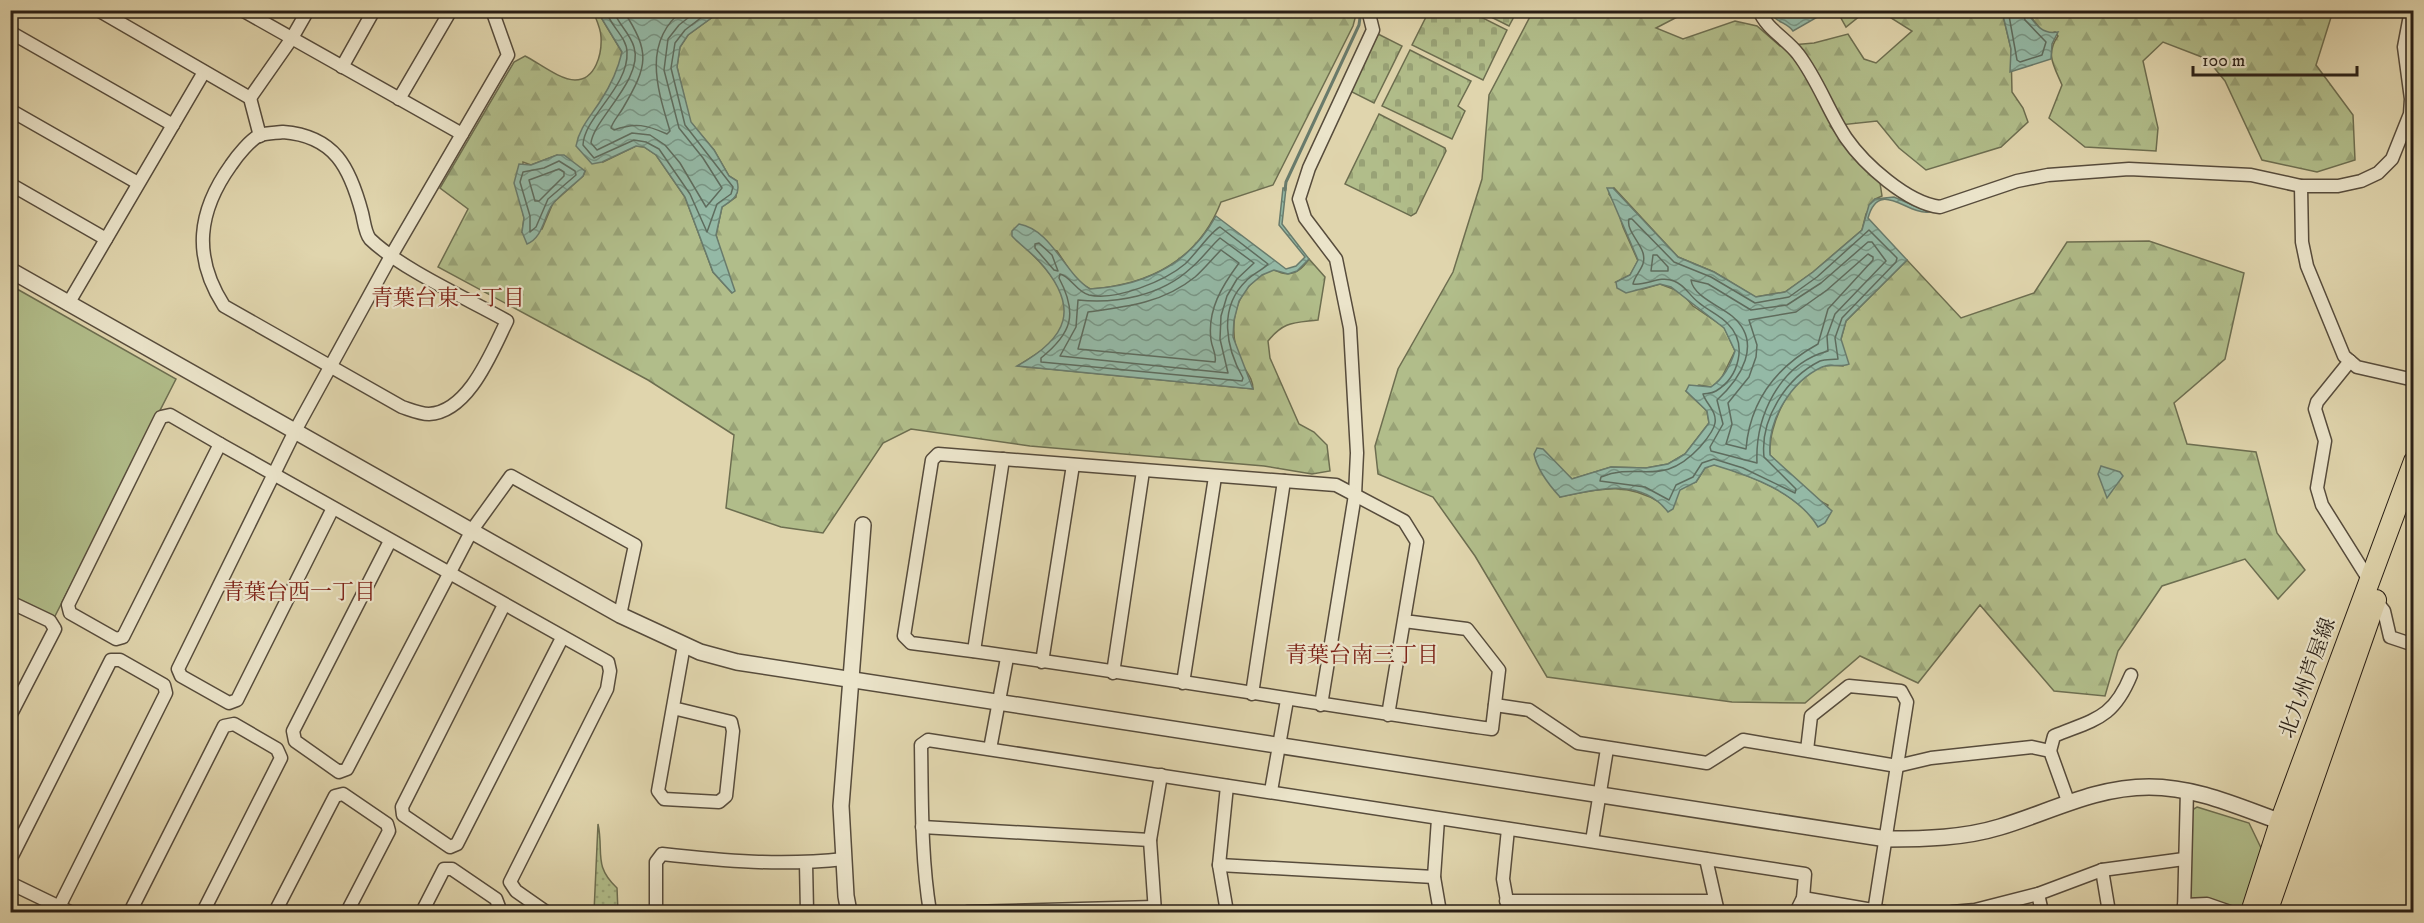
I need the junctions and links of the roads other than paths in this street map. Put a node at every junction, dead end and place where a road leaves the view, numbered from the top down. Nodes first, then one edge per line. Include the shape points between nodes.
1 (98, 10) edge
2 (242, 10) edge
3 (308, 10) edge
4 (374, 10) edge
5 (451, 10) edge
6 (492, 10) edge
7 (1368, 10) edge
8 (1759, 10) edge
9 (2411, 10) edge
10 (10, 32) edge
11 (292, 38) junction
12 (342, 67) junction
13 (204, 72) junction
14 (250, 98) junction
15 (399, 99) junction
16 (10, 110) edge
17 (173, 125) junction
18 (462, 134) junction
19 (260, 136) junction
20 (138, 183) junction
21 (10, 184) edge
22 (2301, 186) junction
23 (106, 239) junction
24 (391, 256) junction
25 (10, 270) edge
26 (68, 304) junction
27 (2350, 361) junction
28 (330, 368) junction
29 (2414, 380) edge
30 (295, 431) junction
31 (220, 444) junction
32 (1003, 459) junction
33 (2414, 461) edge
34 (1073, 465) junction
35 (1143, 471) junction
36 (273, 474) junction
37 (1215, 477) junction
38 (1284, 481) junction
39 (1355, 495) junction
40 (2414, 496) edge
41 (333, 508) junction
42 (863, 525) dead end
43 (471, 530) junction
44 (390, 541) junction
45 (448, 573) junction
46 (2369, 580) junction
47 (2376, 601) junction
48 (10, 602) edge
49 (504, 605) junction
50 (620, 615) junction
51 (1404, 621) junction
52 (562, 638) junction
53 (684, 645) junction
54 (2414, 645) edge
55 (974, 651) junction
56 (1007, 658) junction
57 (1042, 662) junction
58 (1113, 673) junction
59 (2131, 675) dead end
60 (849, 681) junction
61 (1183, 683) junction
62 (1252, 694) junction
63 (1287, 700) junction
64 (1000, 702) junction
65 (1322, 705) junction
66 (1495, 705) junction
67 (673, 708) junction
68 (1388, 715) junction
69 (10, 716) edge
70 (1280, 745) junction
71 (990, 749) junction
72 (1607, 749) junction
73 (1807, 750) junction
74 (2050, 752) junction
75 (1897, 766) junction
76 (1161, 775) junction
77 (1227, 786) junction
78 (2187, 790) junction
79 (1271, 791) junction
80 (1600, 796) junction
81 (2068, 801) junction
82 (1438, 819) junction
83 (2288, 824) junction
84 (922, 827) junction
85 (1508, 829) junction
86 (1887, 839) junction
87 (1150, 840) junction
88 (1592, 841) junction
89 (844, 859) junction
90 (1706, 859) junction
91 (2184, 859) junction
92 (10, 860) edge
93 (806, 863) junction
94 (1219, 864) junction
95 (2102, 870) junction
96 (1434, 877) junction
97 (10, 883) edge
98 (2038, 894) junction
99 (1803, 898) junction
100 (1507, 907) edge
101 (1717, 907) edge
102 (2184, 909) edge
103 (65, 910) edge
104 (1155, 910) edge
105 (1975, 911) edge
106 (2255, 911) edge
107 (130, 912) edge
108 (203, 912) edge
109 (275, 912) edge
110 (347, 912) edge
111 (422, 912) edge
112 (496, 912) edge
113 (546, 912) edge
114 (656, 912) edge
115 (807, 912) edge
116 (849, 912) edge
117 (930, 912) edge
118 (967, 912) edge
119 (1227, 912) edge
120 (1440, 912) edge
121 (1796, 912) edge
122 (1874, 912) edge
123 (1884, 912) edge
124 (1952, 912) edge
125 (2042, 912) edge
126 (2109, 912) edge
127 (2230, 912) edge

1 - 13 street
2 - 11 street
3 - 11 street
4 - 12 street
5 - 15 street
6 - 18 street via 508,55
7 - 39 street via 1373,30 1309,168 1299,199 1305,218 1336,259 1348,317 1357,453
8 - 22 street via 1806,65 1847,139 1896,188 1929,206 1940,207 2048,174 2129,169 2251,175
9 - 22 street via 2404,47 2410,114 2392,159 2378,173 2361,181 2338,186
10 - 17 street
11 - 12 street
11 - 14 street
12 - 15 street
13 - 14 street
13 - 17 street
14 - 19 street
15 - 18 street
16 - 20 street
17 - 20 street
18 - 24 street
19 - 24 street via 301,134 333,152 347,167 368,237
19 - 28 street via 236,158 208,202 202,238 209,279 224,306
20 - 23 street
21 - 23 street
22 - 27 street via 2302,242 2307,266 2344,356
23 - 26 street
24 - 28 street
24 - 28 street via 507,321 481,374 464,395 431,414 402,407
25 - 26 street
26 - 30 street
27 - 29 street via 2357,367
27 - 46 street via 2315,409 2325,441 2317,488 2322,505
28 - 30 street
30 - 36 street
30 - 43 street
31 - 31 street via 123,637 116,639 70,613 68,605 161,417 170,415
31 - 36 street
32 - 34 street
32 - 55 street
32 - 55 street via 938,454 932,460 904,636 911,643
33 - 46 main road, 北九州芦屋線
34 - 35 street
34 - 57 street
35 - 37 street
35 - 58 street
36 - 41 street
36 - 41 street via 178,669 181,676 229,702 237,700
37 - 38 street
37 - 61 street
38 - 39 street via 1336,485
38 - 62 street
39 - 51 street via 1404,521 1417,542
39 - 65 street
40 - 47 main road, 北九州芦屋線
41 - 44 street
42 - 60 street
43 - 45 street
43 - 50 street
43 - 50 street via 512,476 635,545
44 - 45 street
44 - 45 street via 293,732 295,741 339,772 347,769
45 - 49 street
46 - 83 main road, 北九州芦屋線
47 - 54 street via 2384,611 2390,637
47 - 83 main road, 北九州芦屋線
48 - 69 street via 50,621 54,629
49 - 52 street
49 - 52 street via 402,807 403,815 450,847 456,844
50 - 53 street
51 - 66 street via 1467,629 1499,670
51 - 68 street
52 - 113 street via 608,662 610,671 607,689 510,882 516,891
53 - 60 street via 737,663
53 - 67 street
55 - 56 street
56 - 57 street
56 - 64 street
57 - 58 street
58 - 61 street
59 - 74 street via 2118,704 2105,715 2054,736
60 - 64 street
60 - 89 street via 841,806
61 - 62 street
62 - 63 street
63 - 65 street
63 - 70 street
64 - 70 street
64 - 71 street
65 - 68 street
66 - 68 street via 1491,729
66 - 72 street via 1529,710 1578,743
67 - 67 street via 731,722 726,796 719,802 664,800 658,791
70 - 79 street
70 - 80 street
71 - 76 street
71 - 84 street via 928,740 921,745
72 - 73 street via 1707,764 1743,740
72 - 80 street
73 - 75 street
73 - 75 street via 1811,717 1849,686 1901,691 1906,702
74 - 75 street via 2032,747 1931,758
74 - 81 street
75 - 86 street
76 - 77 street
76 - 87 street
77 - 79 street
77 - 94 street
78 - 81 street via 2149,787
78 - 83 street
78 - 91 street
79 - 82 street
80 - 86 street
80 - 88 street
81 - 86 street via 1999,828 1937,839
82 - 85 street
82 - 96 street
83 - 106 main road, 北九州芦屋線
84 - 87 street
84 - 117 street via 923,870
85 - 88 street
85 - 100 street via 1503,879
86 - 122 street
87 - 104 street
88 - 90 street
89 - 93 street
89 - 116 street
90 - 99 street via 1805,874
90 - 101 street
91 - 95 street
91 - 102 street
92 - 103 street via 111,660 120,660 164,685 166,693
93 - 114 street via 737,863 662,854 656,862
93 - 115 street
94 - 96 street
94 - 119 street
95 - 98 street
95 - 126 street
96 - 120 street
97 - 103 street
98 - 105 street
98 - 125 street
99 - 121 street
99 - 122 street
100 - 101 street
102 - 127 street via 2207,904
104 - 118 street
105 - 124 street
107 - 108 street via 224,726 234,724 277,749 281,758
109 - 110 street via 335,796 343,794 387,824 389,831
111 - 112 street via 444,869 452,869 496,899
122 - 123 street

